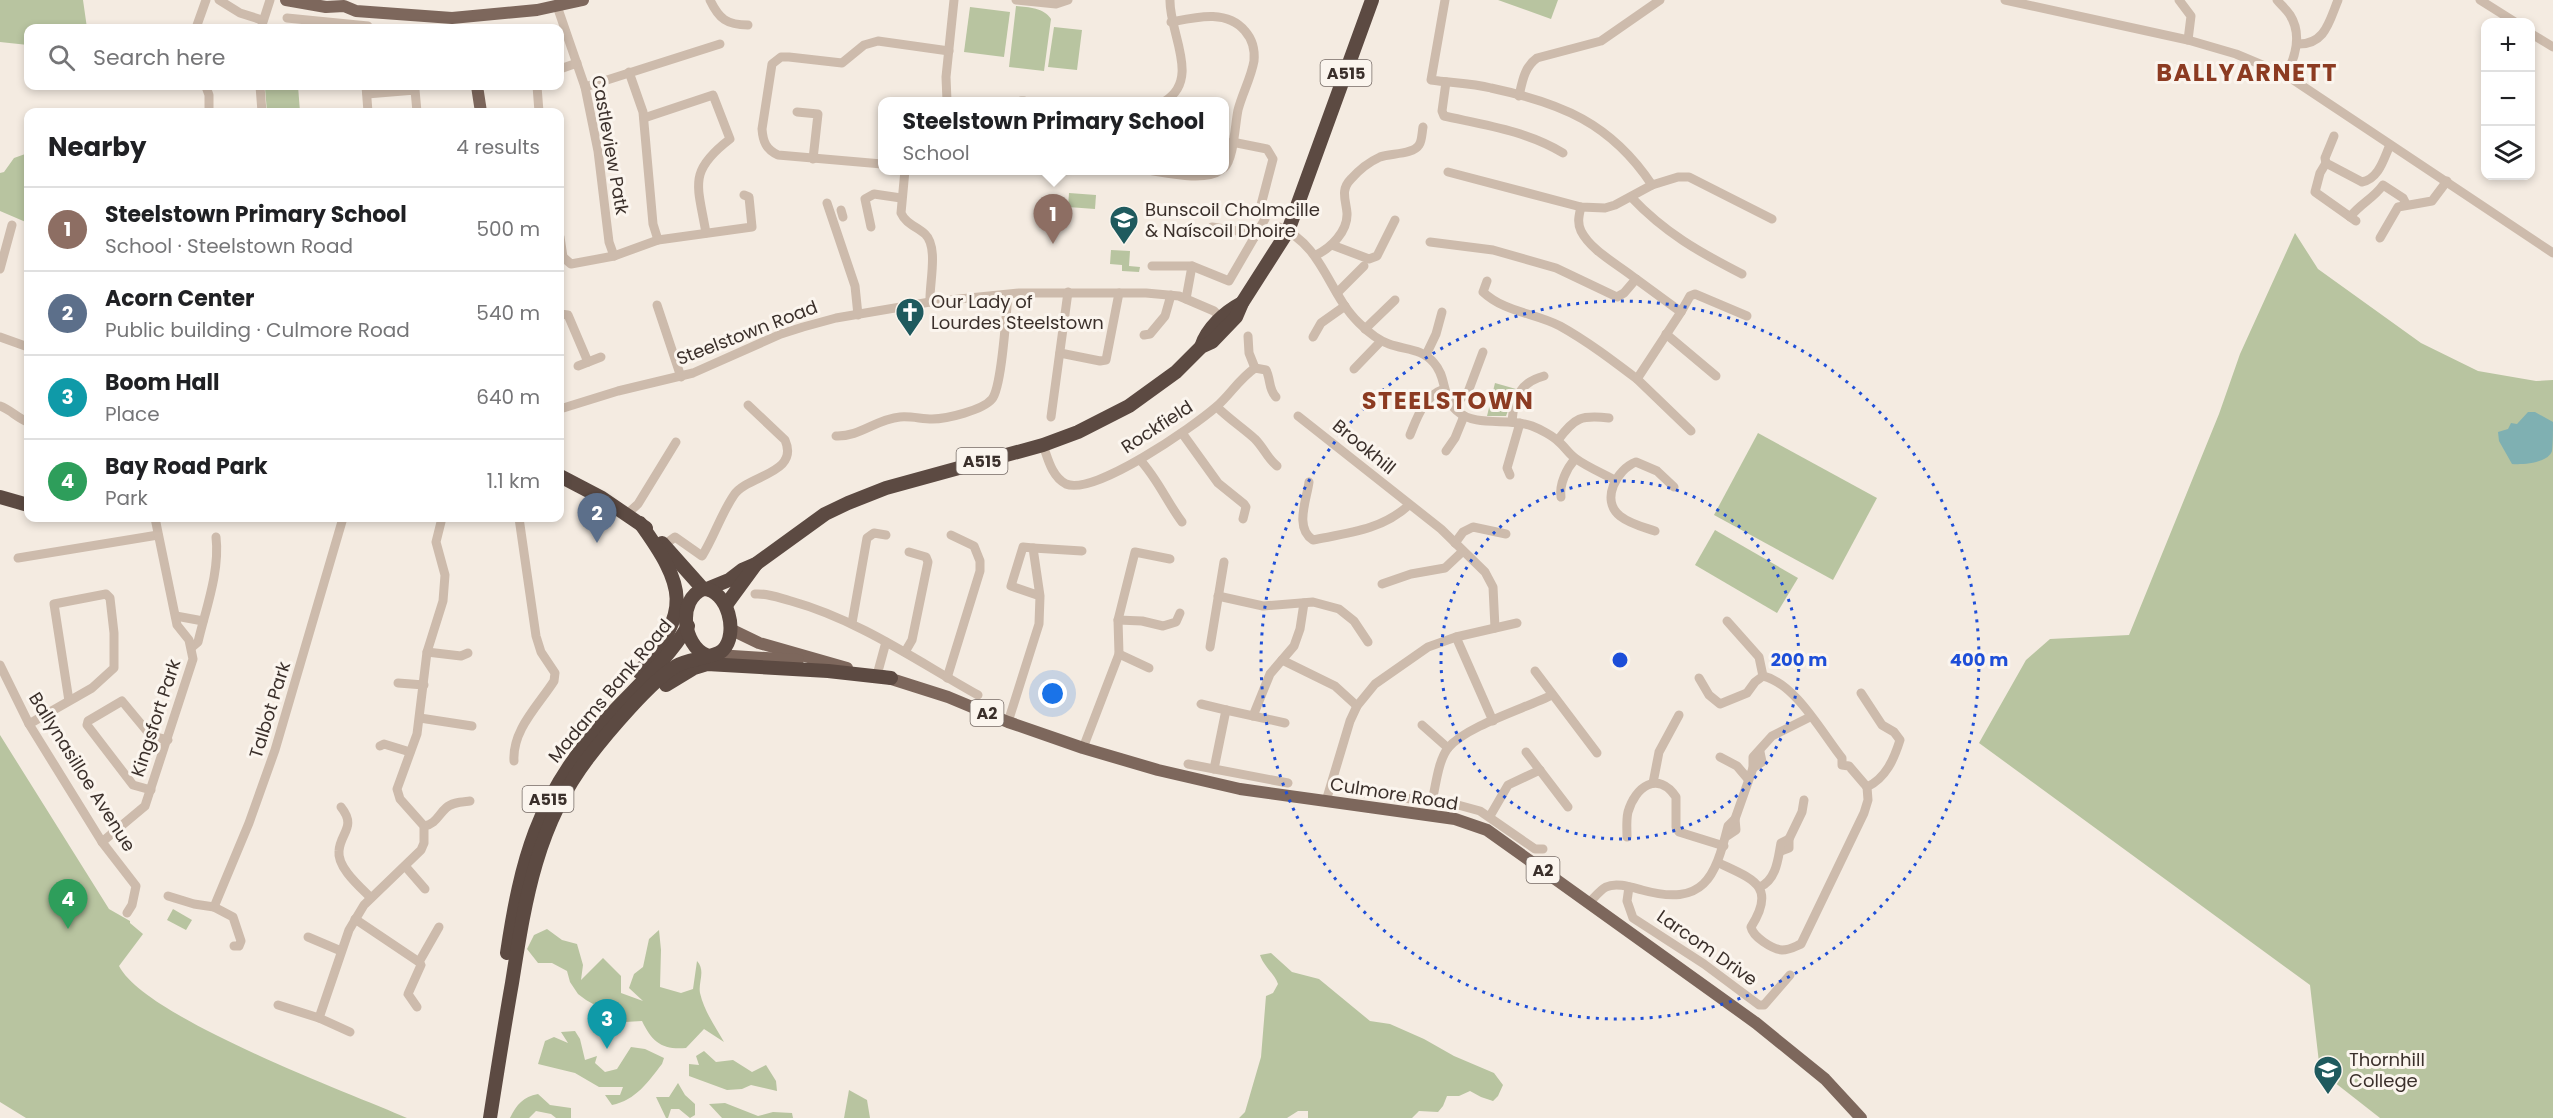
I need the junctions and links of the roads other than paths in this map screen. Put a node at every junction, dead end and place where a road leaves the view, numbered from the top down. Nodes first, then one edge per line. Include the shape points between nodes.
1 (206, 0) edge
2 (219, 0) edge
3 (270, 0) edge
4 (286, 0) edge
5 (583, 0) edge
6 (710, 0) edge
7 (954, 0) edge
8 (1016, 0) edge
9 (1068, 0) edge
10 (1170, 0) edge
11 (1372, 0) edge
12 (1445, 0) edge
13 (1660, 0) edge
14 (2005, 0) edge
15 (2179, 0) edge
16 (2277, 0) edge
17 (2338, 0) edge
18 (2480, 0) edge
19 (344, 3) edge
20 (536, 5) edge
21 (557, 6) junction
22 (287, 18) dead end
23 (2509, 18) edge
24 (1171, 22) junction
25 (469, 23) edge
26 (197, 24) edge
27 (261, 24) edge
28 (341, 24) joint
29 (563, 24) edge
30 (748, 25) dead end
31 (564, 26) edge
32 (2535, 36) edge
33 (2188, 40) junction
34 (720, 44) dead end
35 (2297, 45) junction
36 (2553, 47) edge
37 (949, 51) junction
38 (577, 63) junction
39 (564, 68) edge
40 (629, 72) junction
41 (2286, 75) junction
42 (1446, 82) junction
43 (585, 87) junction
44 (207, 90) edge
45 (260, 90) edge
46 (367, 90) edge
47 (415, 90) edge
48 (415, 90) edge
49 (478, 90) edge
50 (537, 90) edge
51 (1519, 96) junction
52 (947, 97) edge
53 (1171, 97) edge
54 (209, 108) edge
55 (262, 108) edge
56 (368, 108) edge
57 (417, 108) edge
58 (480, 108) edge
59 (539, 108) edge
60 (797, 112) dead end
61 (644, 118) junction
62 (1423, 127) dead end
63 (2334, 136) dead end
64 (1232, 142) junction
65 (2390, 145) junction
66 (1563, 153) dead end
67 (813, 159) junction
68 (1229, 159) edge
69 (2326, 163) junction
70 (878, 164) edge
71 (1448, 172) dead end
72 (904, 175) edge
73 (1184, 175) edge
74 (1215, 175) edge
75 (2447, 181) junction
76 (1652, 184) junction
77 (744, 195) dead end
78 (1630, 197) junction
79 (901, 198) junction
80 (828, 203) dead end
81 (2406, 204) junction
82 (1261, 205) dead end
83 (1581, 207) junction
84 (1265, 219) dead end
85 (1772, 219) dead end
86 (1395, 220) dead end
87 (12, 225) dead end
88 (871, 227) dead end
89 (1212, 227) dead end
90 (1284, 229) junction
91 (706, 233) junction
92 (1255, 237) junction
93 (2380, 238) dead end
94 (658, 240) junction
95 (1430, 242) dead end
96 (1332, 245) junction
97 (2553, 253) edge
98 (1316, 255) junction
99 (614, 256) junction
100 (564, 258) edge
101 (1152, 266) dead end
102 (1192, 266) junction
103 (1364, 267) dead end
104 (0, 269) edge
105 (1742, 274) dead end
106 (1636, 279) junction
107 (1487, 281) dead end
108 (1068, 292) junction
109 (1119, 292) junction
110 (1337, 294) junction
111 (1008, 295) junction
112 (1171, 295) junction
113 (1186, 299) junction
114 (1395, 300) dead end
115 (930, 302) junction
116 (657, 305) dead end
117 (1345, 306) junction
118 (1442, 312) dead end
119 (1681, 312) junction
120 (564, 314) edge
121 (858, 315) junction
122 (1747, 316) dead end
123 (1225, 321) junction
124 (1365, 329) junction
125 (1666, 334) junction
126 (1144, 335) dead end
127 (1248, 336) dead end
128 (0, 337) edge
129 (1313, 337) dead end
130 (1381, 341) junction
131 (24, 346) edge
132 (1483, 352) dead end
133 (1060, 353) junction
134 (1426, 355) junction
135 (601, 357) dead end
136 (588, 362) junction
137 (578, 366) dead end
138 (1255, 368) junction
139 (1354, 369) dead end
140 (1544, 376) dead end
141 (1716, 376) dead end
142 (681, 377) junction
143 (1637, 379) junction
144 (1444, 389) junction
145 (1276, 397) dead end
146 (748, 405) dead end
147 (0, 406) edge
148 (1217, 406) junction
149 (1453, 406) junction
150 (564, 408) edge
151 (1298, 416) dead end
152 (1464, 416) junction
153 (1051, 417) dead end
154 (1609, 418) dead end
155 (24, 420) edge
156 (1516, 422) junction
157 (1691, 431) dead end
158 (1182, 433) junction
159 (1410, 435) dead end
160 (836, 436) dead end
161 (1558, 440) junction
162 (676, 442) dead end
163 (1043, 445) junction
164 (1446, 451) dead end
165 (1575, 459) junction
166 (1140, 460) junction
167 (1276, 466) dead end
168 (1510, 475) dead end
169 (564, 478) edge
170 (1615, 480) junction
171 (1309, 482) dead end
172 (1674, 487) dead end
173 (0, 497) edge
174 (1561, 497) dead end
175 (24, 504) edge
176 (1409, 505) junction
177 (627, 514) junction
178 (1243, 519) dead end
179 (156, 522) edge
180 (342, 522) edge
181 (441, 522) edge
182 (520, 522) edge
183 (1182, 522) dead end
184 (640, 523) junction
185 (1655, 531) dead end
186 (1506, 534) dead end
187 (158, 535) junction
188 (886, 535) dead end
189 (951, 535) dead end
190 (216, 537) dead end
191 (668, 541) junction
192 (1455, 543) junction
193 (1033, 548) junction
194 (1082, 551) dead end
195 (1463, 551) junction
196 (909, 552) dead end
197 (675, 557) junction
198 (18, 558) dead end
199 (1170, 559) dead end
200 (1224, 562) dead end
201 (756, 564) junction
202 (1382, 584) dead end
203 (705, 589) junction
204 (755, 594) dead end
205 (1040, 596) junction
206 (1218, 596) junction
207 (687, 603) junction
208 (1304, 603) junction
209 (726, 605) junction
210 (1180, 612) dead end
211 (176, 616) junction
212 (1118, 620) junction
213 (203, 621) junction
214 (1727, 621) dead end
215 (852, 623) junction
216 (1517, 623) dead end
217 (688, 626) junction
218 (1495, 628) junction
219 (729, 629) junction
220 (1456, 637) junction
221 (886, 642) junction
222 (1368, 642) dead end
223 (192, 647) junction
224 (1210, 647) dead end
225 (427, 652) junction
226 (905, 652) junction
227 (468, 653) dead end
228 (1119, 654) junction
229 (712, 655) junction
230 (814, 660) junction
231 (1282, 660) junction
232 (0, 665) edge
233 (1149, 668) dead end
234 (1534, 671) dead end
235 (877, 675) junction
236 (1763, 676) junction
237 (891, 678) junction
238 (947, 678) junction
239 (1699, 678) dead end
240 (398, 683) dead end
241 (424, 685) junction
242 (1861, 693) dead end
243 (978, 695) dead end
244 (1552, 695) junction
245 (69, 701) junction
246 (1201, 704) dead end
247 (1357, 706) junction
248 (1226, 710) junction
249 (1679, 715) dead end
250 (1253, 716) junction
251 (1810, 717) junction
252 (420, 718) junction
253 (1493, 721) junction
254 (1008, 722) junction
255 (1285, 723) dead end
256 (29, 724) junction
257 (1422, 725) dead end
258 (472, 726) dead end
259 (612, 731) junction
260 (168, 740) junction
261 (380, 746) dead end
262 (1083, 748) junction
263 (1448, 748) junction
264 (410, 752) junction
265 (1526, 752) dead end
266 (1597, 753) dead end
267 (1720, 757) dead end
268 (514, 761) dead end
269 (1188, 764) dead end
270 (569, 765) junction
271 (1214, 770) junction
272 (1540, 770) junction
273 (1748, 778) junction
274 (1288, 783) dead end
275 (1653, 783) junction
276 (1867, 787) junction
277 (151, 790) junction
278 (1365, 793) dead end
279 (1804, 800) dead end
280 (470, 801) dead end
281 (1326, 801) junction
282 (1432, 801) junction
283 (341, 807) dead end
284 (1568, 807) dead end
285 (1490, 816) junction
286 (424, 826) junction
287 (1627, 837) dead end
288 (1726, 841) junction
289 (102, 842) junction
290 (1543, 849) dead end
291 (1719, 863) junction
292 (405, 866) junction
293 (1629, 887) junction
294 (1760, 888) junction
295 (426, 889) dead end
296 (168, 896) dead end
297 (370, 897) junction
298 (1588, 903) junction
299 (214, 907) junction
300 (127, 913) dead end
301 (356, 919) junction
302 (439, 927) dead end
303 (308, 937) dead end
304 (234, 946) dead end
305 (341, 951) junction
306 (419, 962) junction
307 (1790, 975) dead end
308 (1775, 976) dead end
309 (1784, 983) junction
310 (278, 1005) dead end
311 (417, 1007) dead end
312 (319, 1018) junction
313 (350, 1032) dead end
314 (495, 1056) junction
315 (481, 1118) edge
316 (490, 1118) edge
317 (1861, 1118) edge

1 - 26 street
2 - 27 street
3 - 27 street
4 - 19 main road via 326,7
5 - 21 main road
6 - 30 street via 720,18
7 - 37 street
8 - 9 street via 1056,4
10 - 24 street
11 - 90 highway, A515 via 1320,146
12 - 42 street via 1431,80
13 - 51 street via 1602,42 1531,62
14 - 33 street
15 - 33 street via 2191,16
16 - 35 street via 2296,28
17 - 35 street via 2324,35
18 - 23 street
19 - 25 main road via 356,10
19 - 28 street
20 - 21 main road
20 - 25 main road
21 - 29 street, Castleview Patk
22 - 28 street
24 - 53 street via 1183,72 1182,82
24 - 64 street via 1209,16 1226,18 1242,28 1252,41 1254,60
31 - 38 street, Castleview Patk
32 - 36 street
33 - 41 street
34 - 40 street
35 - 41 street
37 - 52 street
37 - 67 street via 878,41 864,45 842,63 789,57 775,61 770,70 763,140 778,155
38 - 39 street
38 - 43 street, Castleview Patk
40 - 43 street
40 - 61 street
41 - 65 street
42 - 51 street via 1489,87
42 - 66 street via 1444,116 1524,135
43 - 99 street, Castleview Patk
44 - 54 street
45 - 55 street
46 - 48 street
46 - 56 street
47 - 57 street
49 - 58 main road
50 - 59 street
51 - 76 street via 1564,108 1602,130 1632,157
60 - 67 street via 818,114
61 - 91 street via 713,95 730,140 709,157 698,180
61 - 94 street via 652,215
62 - 96 street via 1420,145 1382,157 1345,184 1347,216
63 - 69 street
64 - 68 street
64 - 82 street via 1272,153
65 - 69 street via 2369,181 2362,182
65 - 75 street
67 - 70 street
69 - 81 street via 2315,192 2353,219 2360,205 2383,185
71 - 83 street
72 - 79 street
73 - 74 street
75 - 81 street via 2432,201
75 - 97 street
76 - 78 street
76 - 85 street via 1689,177
77 - 91 street via 749,197 752,226
78 - 83 street via 1605,208
78 - 105 street via 1671,234
79 - 88 street via 874,194 865,199
79 - 115 street via 903,219 931,241
80 - 121 street via 839,214
81 - 93 street via 2398,207
83 - 106 street via 1581,232
84 - 92 street
86 - 96 street via 1377,256 1369,259
87 - 104 street
89 - 92 street
90 - 98 street
90 - 123 highway, A515 via 1269,262 1242,303 1229,310
91 - 94 street
92 - 102 street via 1229,281
94 - 99 street
95 - 106 street via 1493,250 1546,265 1617,297
96 - 98 street
98 - 110 street
99 - 100 street via 571,264
101 - 102 street
102 - 113 street
103 - 110 street
106 - 119 street
107 - 143 street via 1484,292 1494,302 1557,324
108 - 109 street, Steelstown Road
108 - 111 street, Steelstown Road
108 - 133 street
109 - 112 street, Steelstown Road
109 - 133 street via 1106,360
110 - 117 street
111 - 115 street, Steelstown Road
111 - 160 street via 998,384 992,399 974,410 933,419 898,417 852,436
112 - 113 street, Steelstown Road
112 - 126 street via 1166,316 1150,334
113 - 123 street, Steelstown Road via 1214,311
114 - 124 street
115 - 121 street, Steelstown Road
116 - 142 street
117 - 124 street
117 - 129 street via 1321,323
118 - 134 street
119 - 122 street via 1695,294
119 - 125 street
120 - 136 street via 568,315
121 - 142 street, Steelstown Road via 786,332
123 - 163 highway, A515 via 1204,337 1202,347 1176,372 1129,406
124 - 130 street
125 - 141 street
125 - 143 street
127 - 138 street
128 - 131 street
130 - 134 street
130 - 139 street
132 - 149 street via 1468,392
133 - 153 street
134 - 144 street via 1439,369
135 - 136 street
136 - 137 street
138 - 145 street via 1266,370
138 - 148 street, Rockfield
140 - 156 street via 1518,392 1514,401
142 - 150 street, Steelstown Road
143 - 157 street
144 - 149 street
144 - 159 street via 1434,393 1424,405
146 - 191 street via 785,440 785,462 735,493 702,556 681,541
147 - 155 street
148 - 158 street, Rockfield
148 - 167 street via 1258,442
149 - 152 street
151 - 176 street, Brookhill
152 - 156 street
152 - 164 street
154 - 161 street via 1575,420
156 - 161 street via 1531,425
156 - 168 street via 1507,468
158 - 166 street, Rockfield
158 - 178 street via 1218,483 1244,504
161 - 165 street
162 - 177 street via 638,504
163 - 166 street, Rockfield via 1057,478 1074,486 1093,482
163 - 201 highway, A515 via 925,476 848,502
165 - 170 street
165 - 174 street via 1564,477
166 - 183 street
169 - 177 highway
170 - 172 street via 1622,470 1636,462 1657,471
170 - 185 street via 1611,498 1618,514
171 - 176 street via 1303,523 1313,540 1387,522
173 - 175 highway
176 - 192 street, Brookhill
177 - 184 highway
179 - 187 street, Kingsfort Park
180 - 299 street, Talbot Park via 275,750
181 - 225 street via 436,542 445,575 443,601
182 - 268 street via 536,636 555,673 554,681 518,734
184 - 191 highway
184 - 270 highway via 672,573 678,595 674,622 662,646 591,728
186 - 192 street via 1473,527
187 - 198 street
187 - 211 street, Kingsfort Park
188 - 215 street via 874,533 867,538
189 - 238 street via 974,546 980,571
190 - 213 street via 216,564
191 - 197 highway
192 - 195 street, Brookhill
193 - 194 street
193 - 205 street
193 - 205 street via 1023,547 1011,586
195 - 202 street via 1445,568
195 - 218 street, Brookhill via 1491,580
196 - 226 street via 926,557 928,562 912,640
197 - 203 highway
197 - 207 highway via 686,584
199 - 212 street via 1135,547
200 - 206 street
201 - 203 highway, A515
201 - 209 highway, A515
203 - 207 highway via 696,592
203 - 209 highway via 720,596
204 - 215 street via 804,604
205 - 254 street via 1035,640
206 - 208 street via 1263,606
206 - 224 street
207 - 217 highway
208 - 222 street via 1340,609
208 - 231 street via 1294,646
209 - 219 highway
210 - 212 street via 1176,622 1163,626
211 - 213 street
211 - 223 street, Kingsfort Park via 177,625
212 - 228 street
213 - 223 street via 198,642
214 - 236 street via 1759,657
215 - 221 street
216 - 218 street
217 - 229 highway via 691,643 700,652
217 - 270 highway, Madams Bank Road / A515
218 - 220 street
219 - 229 highway via 727,644
219 - 230 main road, Culmore Road / A2
220 - 247 street via 1407,660 1375,684
220 - 253 street
221 - 226 street
221 - 235 street
223 - 260 street, Kingsfort Park via 190,669
225 - 227 street via 461,656
225 - 241 street
226 - 238 street
228 - 233 street
228 - 262 street
229 - 230 main road, Culmore Road / A2
229 - 259 highway, Madams Bank Road / A515 via 677,666 660,678
230 - 235 main road, Culmore Road / A2
231 - 247 street via 1335,686
231 - 250 street via 1270,674
232 - 256 street, Ballynasilloe Avenue
234 - 244 street
235 - 237 main road, Culmore Road / A2
236 - 239 street via 1747,693 1720,704
236 - 251 street via 1790,691
237 - 254 main road, Culmore Road / A2
237 - 259 highway via 707,664 670,681
238 - 243 street
240 - 241 street
241 - 252 street
242 - 276 street via 1882,725 1900,740 1887,771
244 - 253 street
244 - 266 street
245 - 245 street via 106,678 114,668 114,633 110,598 106,594 54,604
245 - 256 street
246 - 248 street
247 - 281 street via 1344,736
248 - 250 street
248 - 271 street
249 - 275 street via 1659,752
250 - 255 street
251 - 273 street via 1772,736 1760,752 1761,762
251 - 276 street via 1842,758 1850,759 1849,766
252 - 258 street
252 - 264 street
253 - 263 street
254 - 262 main road, Culmore Road / A2
256 - 289 street, Ballynasilloe Avenue
257 - 263 street
259 - 314 highway, Madams Bank Road / A515 via 576,775 540,845
260 - 277 street, Kingsfort Park
260 - 277 street via 151,736 122,701 88,721 87,725 134,785
261 - 264 street
262 - 281 main road, Culmore Road / A2 via 1240,789
263 - 282 street
264 - 286 street via 397,789 400,799
265 - 272 street
267 - 273 street
269 - 271 street
270 - 314 highway, Madams Bank Road / A515 via 548,800 523,865 513,907
271 - 274 street
272 - 284 street
272 - 285 street via 1508,785
273 - 288 street via 1735,819 1728,826
275 - 287 street via 1635,795 1627,814
275 - 288 street via 1666,786 1676,797 1676,827 1684,836
276 - 294 street via 1868,800 1801,944 1792,949 1777,949 1751,931 1762,904
277 - 289 street, Kingsfort Park via 142,810
278 - 282 street
279 - 294 street via 1789,848 1781,851 1774,873
280 - 286 street via 447,807 439,818
281 - 298 main road, Culmore Road / A2 via 1455,819 1486,830
282 - 285 street via 1470,807
283 - 297 street via 348,825 339,851 343,865
285 - 290 street via 1535,849
286 - 292 street via 421,850
288 - 291 street
289 - 300 street, Ballynasilloe Avenue via 136,886
291 - 293 street via 1700,887 1676,896
291 - 294 street via 1750,878
292 - 295 street
292 - 297 street
293 - 298 street via 1605,887
293 - 309 street, Larcom Drive via 1627,901 1633,918 1759,1005 1764,1005
296 - 299 street
297 - 301 street
298 - 317 main road, Culmore Road / A2 via 1756,1023 1825,1079
299 - 304 street via 233,917 241,941
301 - 305 street
301 - 306 street
302 - 306 street
303 - 305 street
305 - 312 street
306 - 311 street via 408,993
307 - 309 street, Larcom Drive
308 - 309 street, Larcom Drive
310 - 312 street
312 - 313 street
314 - 315 highway, A515
314 - 316 highway, A515

